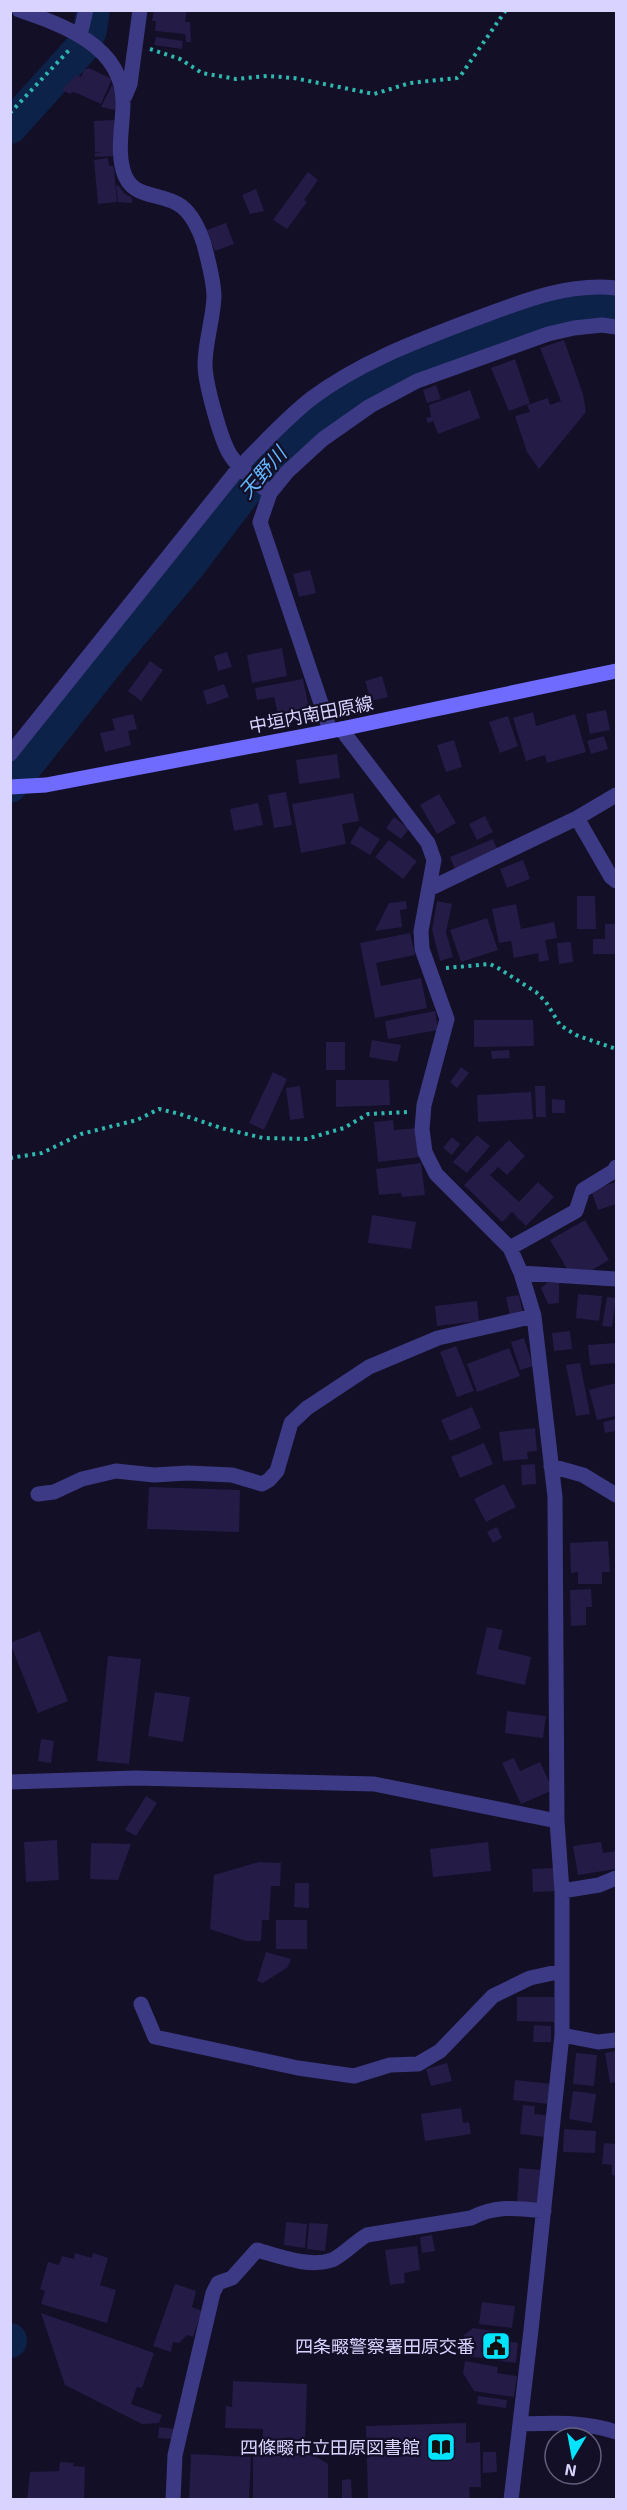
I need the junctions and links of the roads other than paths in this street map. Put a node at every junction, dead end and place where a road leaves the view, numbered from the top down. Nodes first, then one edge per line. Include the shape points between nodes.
1 (19, 10) edge
2 (86, 10) edge
3 (141, 10) edge
4 (86, 39) junction
5 (123, 100) junction
6 (616, 288) edge
7 (616, 327) edge
8 (239, 468) junction
9 (270, 493) junction
10 (616, 671) edge
11 (335, 729) junction
12 (10, 754) edge
13 (10, 788) edge
14 (616, 795) edge
15 (577, 818) junction
16 (616, 880) edge
17 (429, 889) junction
18 (616, 1167) edge
19 (510, 1248) junction
20 (521, 1273) junction
21 (616, 1279) edge
22 (534, 1316) junction
23 (551, 1466) junction
24 (38, 1494) dead end
25 (616, 1495) edge
26 (10, 1782) edge
27 (557, 1821) junction
28 (616, 1878) edge
29 (562, 1892) junction
30 (562, 1971) junction
31 (141, 2004) dead end
32 (562, 2035) junction
33 (616, 2040) edge
34 (544, 2211) junction
35 (520, 2424) junction
36 (616, 2432) edge
37 (173, 2499) edge
38 (511, 2499) edge

1 - 4 street via 55,22
2 - 4 street
3 - 5 street via 130,84
4 - 5 street via 111,62 121,81
5 - 8 street via 120,156 130,185 141,193 180,205 203,240 214,296 205,365 207,386 229,454
6 - 8 street via 583,288 526,300 373,360 312,398
7 - 9 street via 583,327 548,334 417,381 370,406 323,439
8 - 9 street
8 - 12 street
9 - 11 street via 260,522
10 - 11 main road, 中垣内南田原線
11 - 13 main road, 中垣内南田原線
11 - 17 street via 428,843 434,860
14 - 15 street
15 - 16 street
15 - 17 street
17 - 19 street via 421,931 422,949 447,1019 423,1112 425,1152 436,1174
18 - 19 street via 583,1190 576,1211
19 - 20 street
20 - 21 street
20 - 22 street
22 - 23 street
22 - 24 street via 438,1338 369,1367 291,1423 277,1471 261,1484 232,1475 116,1471
23 - 25 street via 583,1475
23 - 27 street via 555,1497
26 - 27 street via 136,1778 374,1784
27 - 29 street
28 - 29 street
29 - 30 street
30 - 31 street via 530,1978 492,1996 440,2051 418,2064 390,2065 354,2076 155,2037
30 - 32 street
32 - 33 street via 598,2042
32 - 34 street
34 - 35 street
34 - 37 street via 505,2207 471,2218 367,2235 334,2259 319,2263 257,2250 232,2278 218,2283 213,2293 175,2455
35 - 36 street via 573,2422
35 - 38 street

